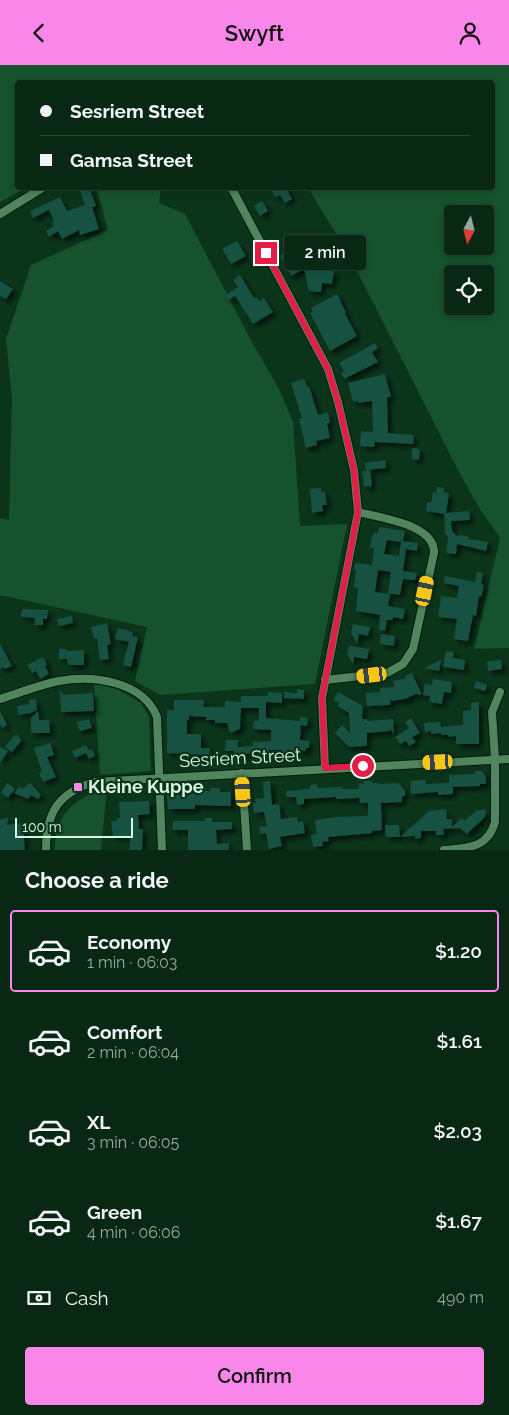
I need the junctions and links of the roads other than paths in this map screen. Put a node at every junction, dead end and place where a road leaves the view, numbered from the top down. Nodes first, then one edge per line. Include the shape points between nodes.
1 (39, 190) edge
2 (233, 190) edge
3 (0, 214) edge
4 (358, 512) junction
5 (324, 680) junction
6 (500, 691) dead end
7 (0, 699) edge
8 (495, 759) junction
9 (509, 759) edge
10 (325, 768) junction
11 (242, 773) junction
12 (158, 777) junction
13 (46, 850) edge
14 (162, 850) edge
15 (247, 850) edge
16 (444, 850) edge

1 - 3 street
2 - 4 street via 328,369 354,470
4 - 5 street
4 - 5 street via 415,527 430,539 434,553 413,649 403,664 387,673
5 - 10 street
6 - 8 street via 492,712
7 - 12 street via 60,681 100,679 124,685 150,703 157,717
8 - 9 street, Sesriem Street
8 - 10 street, Sesriem Street
8 - 16 street via 493,830 472,847
10 - 11 street, Sesriem Street
11 - 12 street, Sesriem Street
11 - 15 street
12 - 13 street, Sesriem Street via 94,781 65,795 49,819
12 - 14 street

